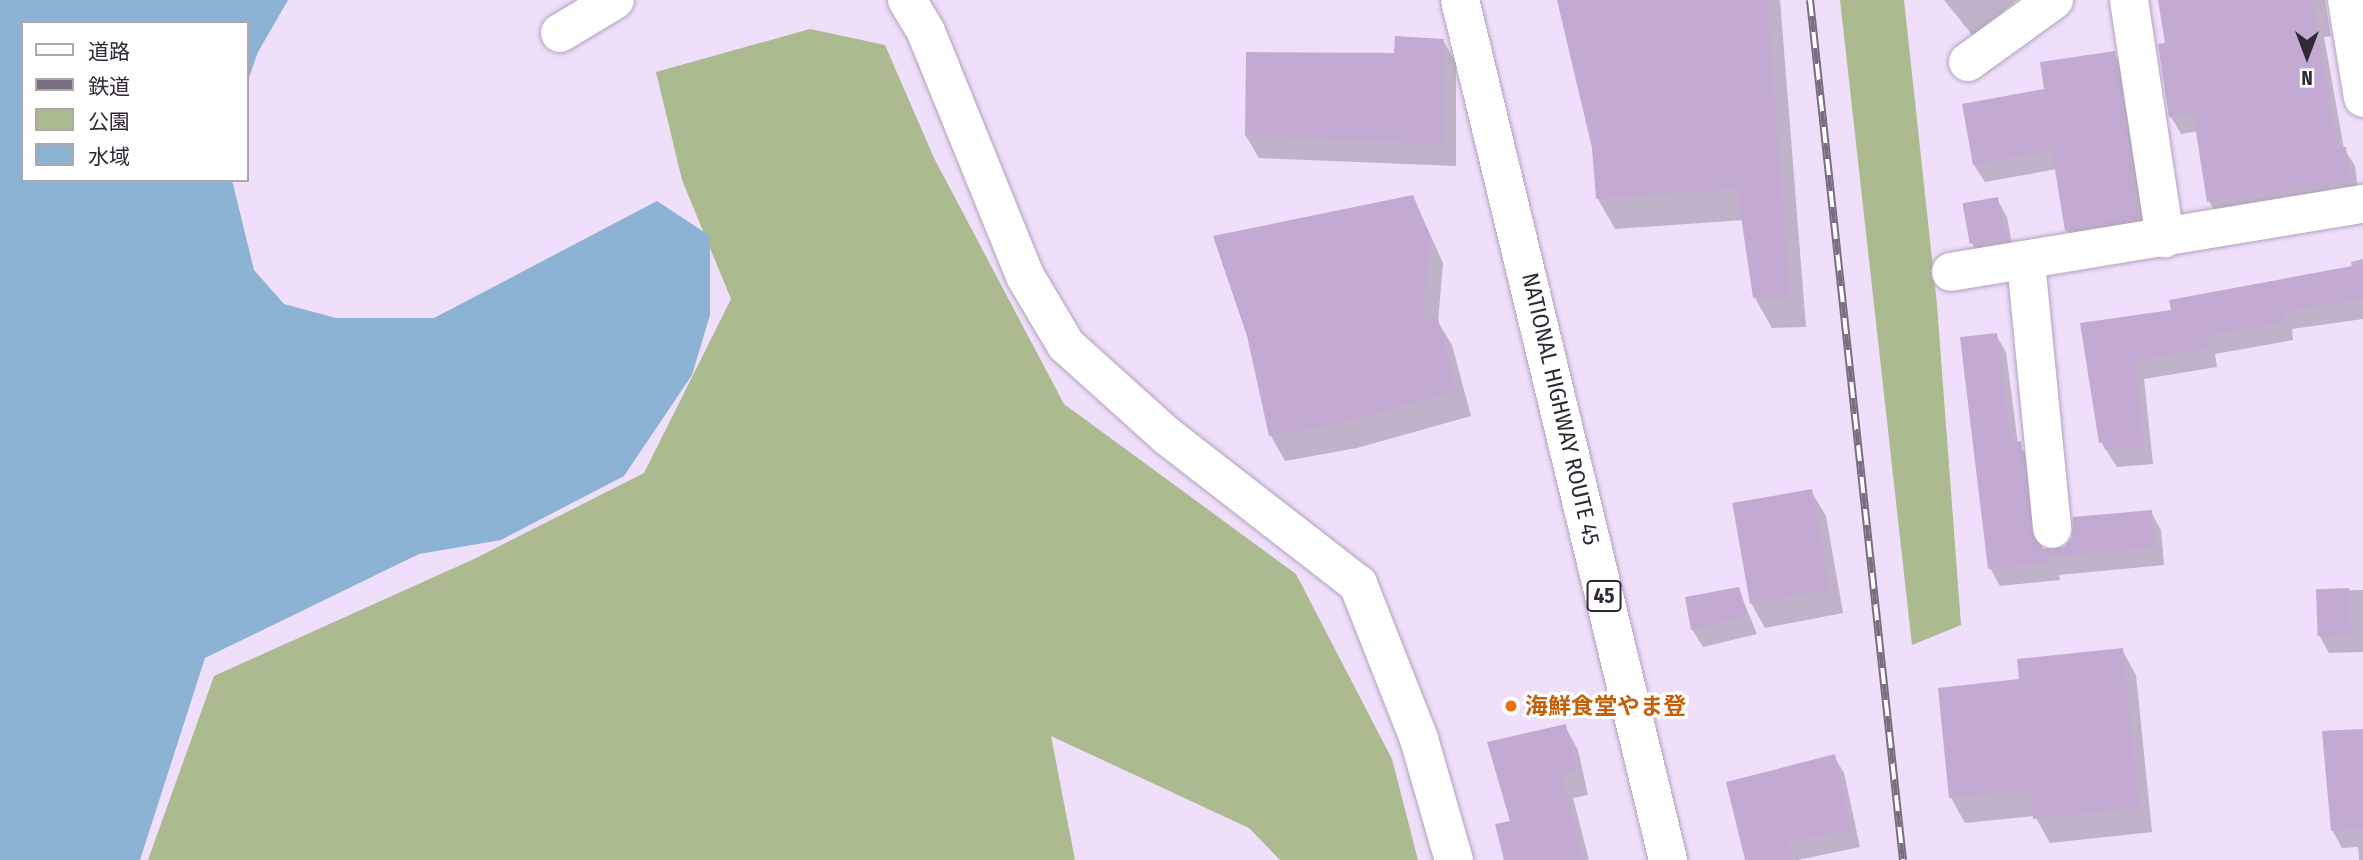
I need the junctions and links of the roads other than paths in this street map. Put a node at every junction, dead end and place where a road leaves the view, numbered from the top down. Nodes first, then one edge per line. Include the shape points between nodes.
1 (615, 0) edge
2 (907, 0) edge
3 (1460, 0) edge
4 (2054, 0) edge
5 (2129, 0) edge
6 (2347, 0) edge
7 (560, 33) dead end
8 (1968, 62) dead end
9 (2363, 99) edge
10 (2363, 204) edge
11 (2165, 239) junction
12 (2026, 262) junction
13 (1951, 272) dead end
14 (2052, 529) dead end
15 (1454, 860) edge
16 (1668, 860) edge

1 - 7 main road
2 - 15 main road via 926,32 1025,276 1066,345 1167,436 1358,584 1419,739
3 - 16 main road, NATIONAL HIGHWAY ROUTE 45 / 45
4 - 8 main road
5 - 11 main road
6 - 9 main road
10 - 11 main road
11 - 12 main road
12 - 13 main road
12 - 14 main road

